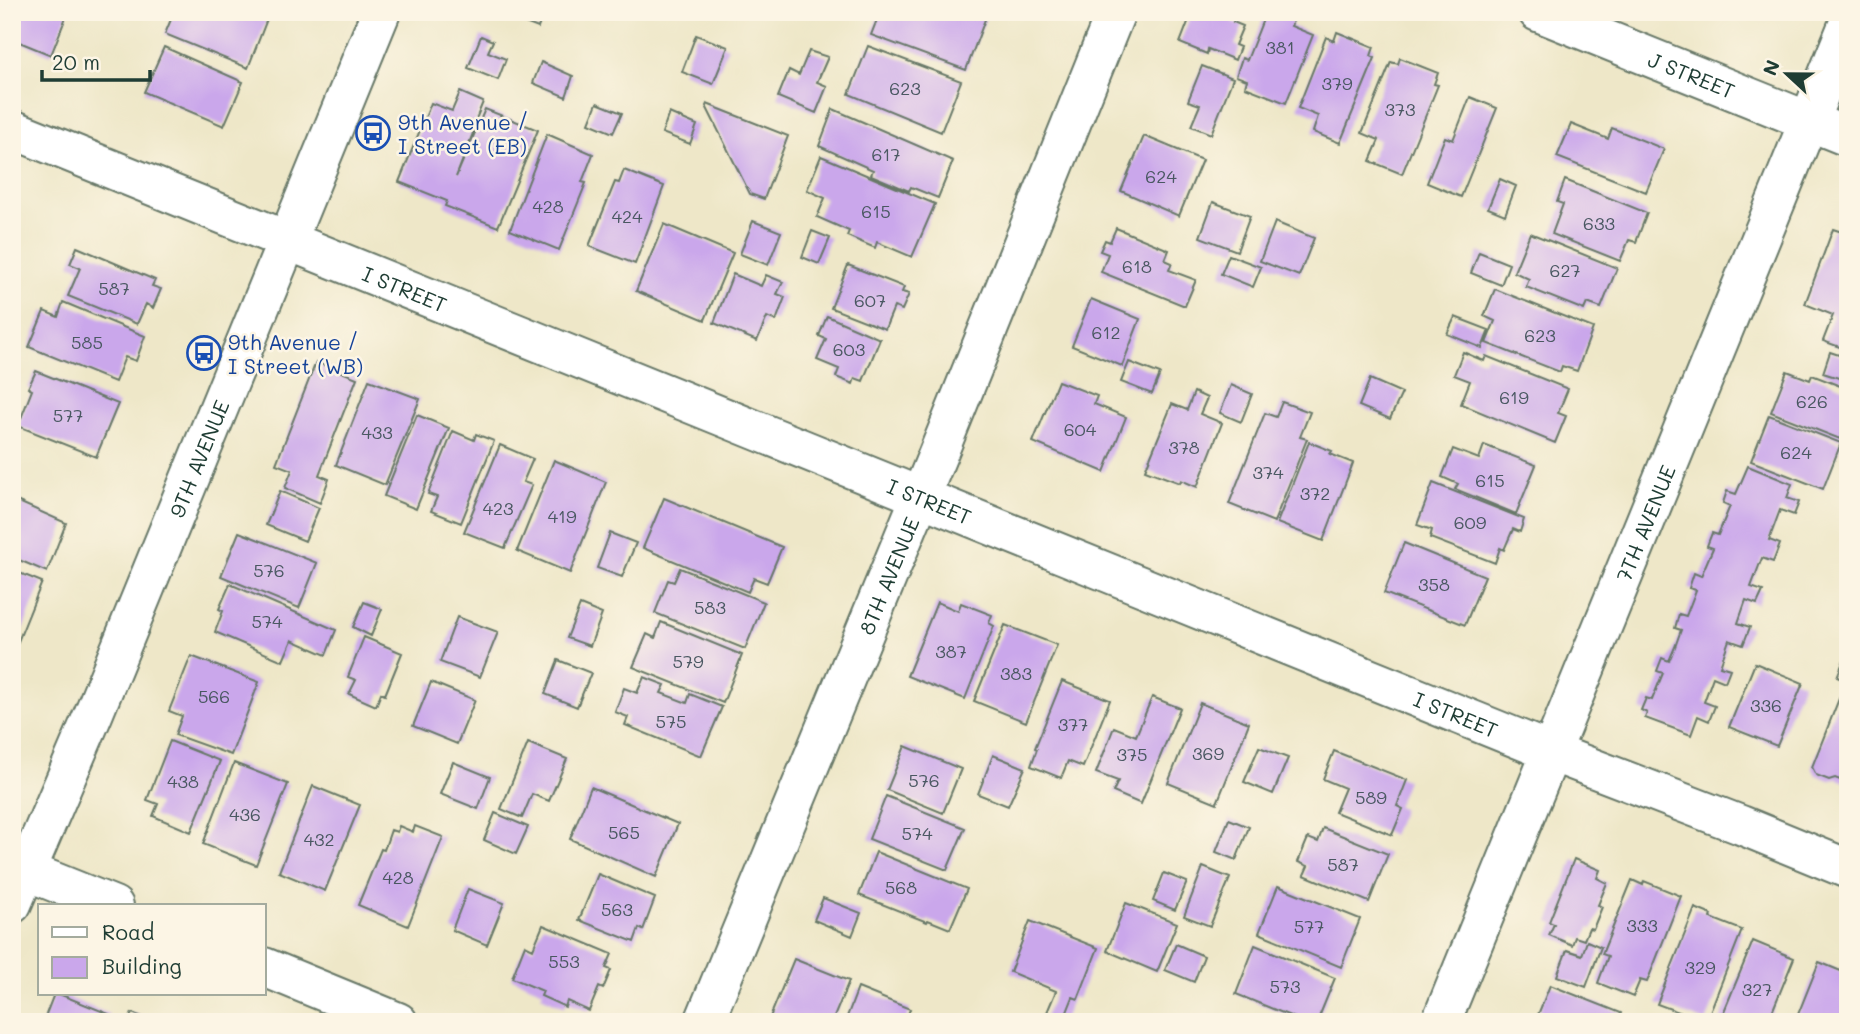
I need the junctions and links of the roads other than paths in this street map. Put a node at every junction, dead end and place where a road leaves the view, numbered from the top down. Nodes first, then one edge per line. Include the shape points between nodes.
1 (381, 12) edge
2 (1116, 12) edge
3 (1538, 12) edge
4 (1848, 24) edge
5 (1809, 121) junction
6 (12, 129) edge
7 (1848, 137) edge
8 (288, 239) junction
9 (920, 496) junction
10 (1551, 752) junction
11 (1848, 869) edge
12 (17, 880) edge
13 (107, 904) edge
14 (266, 968) edge
15 (398, 1022) edge
16 (704, 1022) edge
17 (1441, 1022) edge

1 - 8 street, 9TH AVENUE
2 - 9 street, 8TH AVENUE
3 - 5 street, J STREET
4 - 5 street, 7TH AVENUE
5 - 7 street, J STREET
5 - 10 street, 7TH AVENUE
6 - 8 street, I STREET
8 - 9 street, I STREET
8 - 12 street, 9TH AVENUE via 99,702
9 - 10 street, I STREET
9 - 16 street, 8TH AVENUE
10 - 11 street, I STREET
10 - 17 street, 7TH AVENUE
12 - 13 street
14 - 15 street

